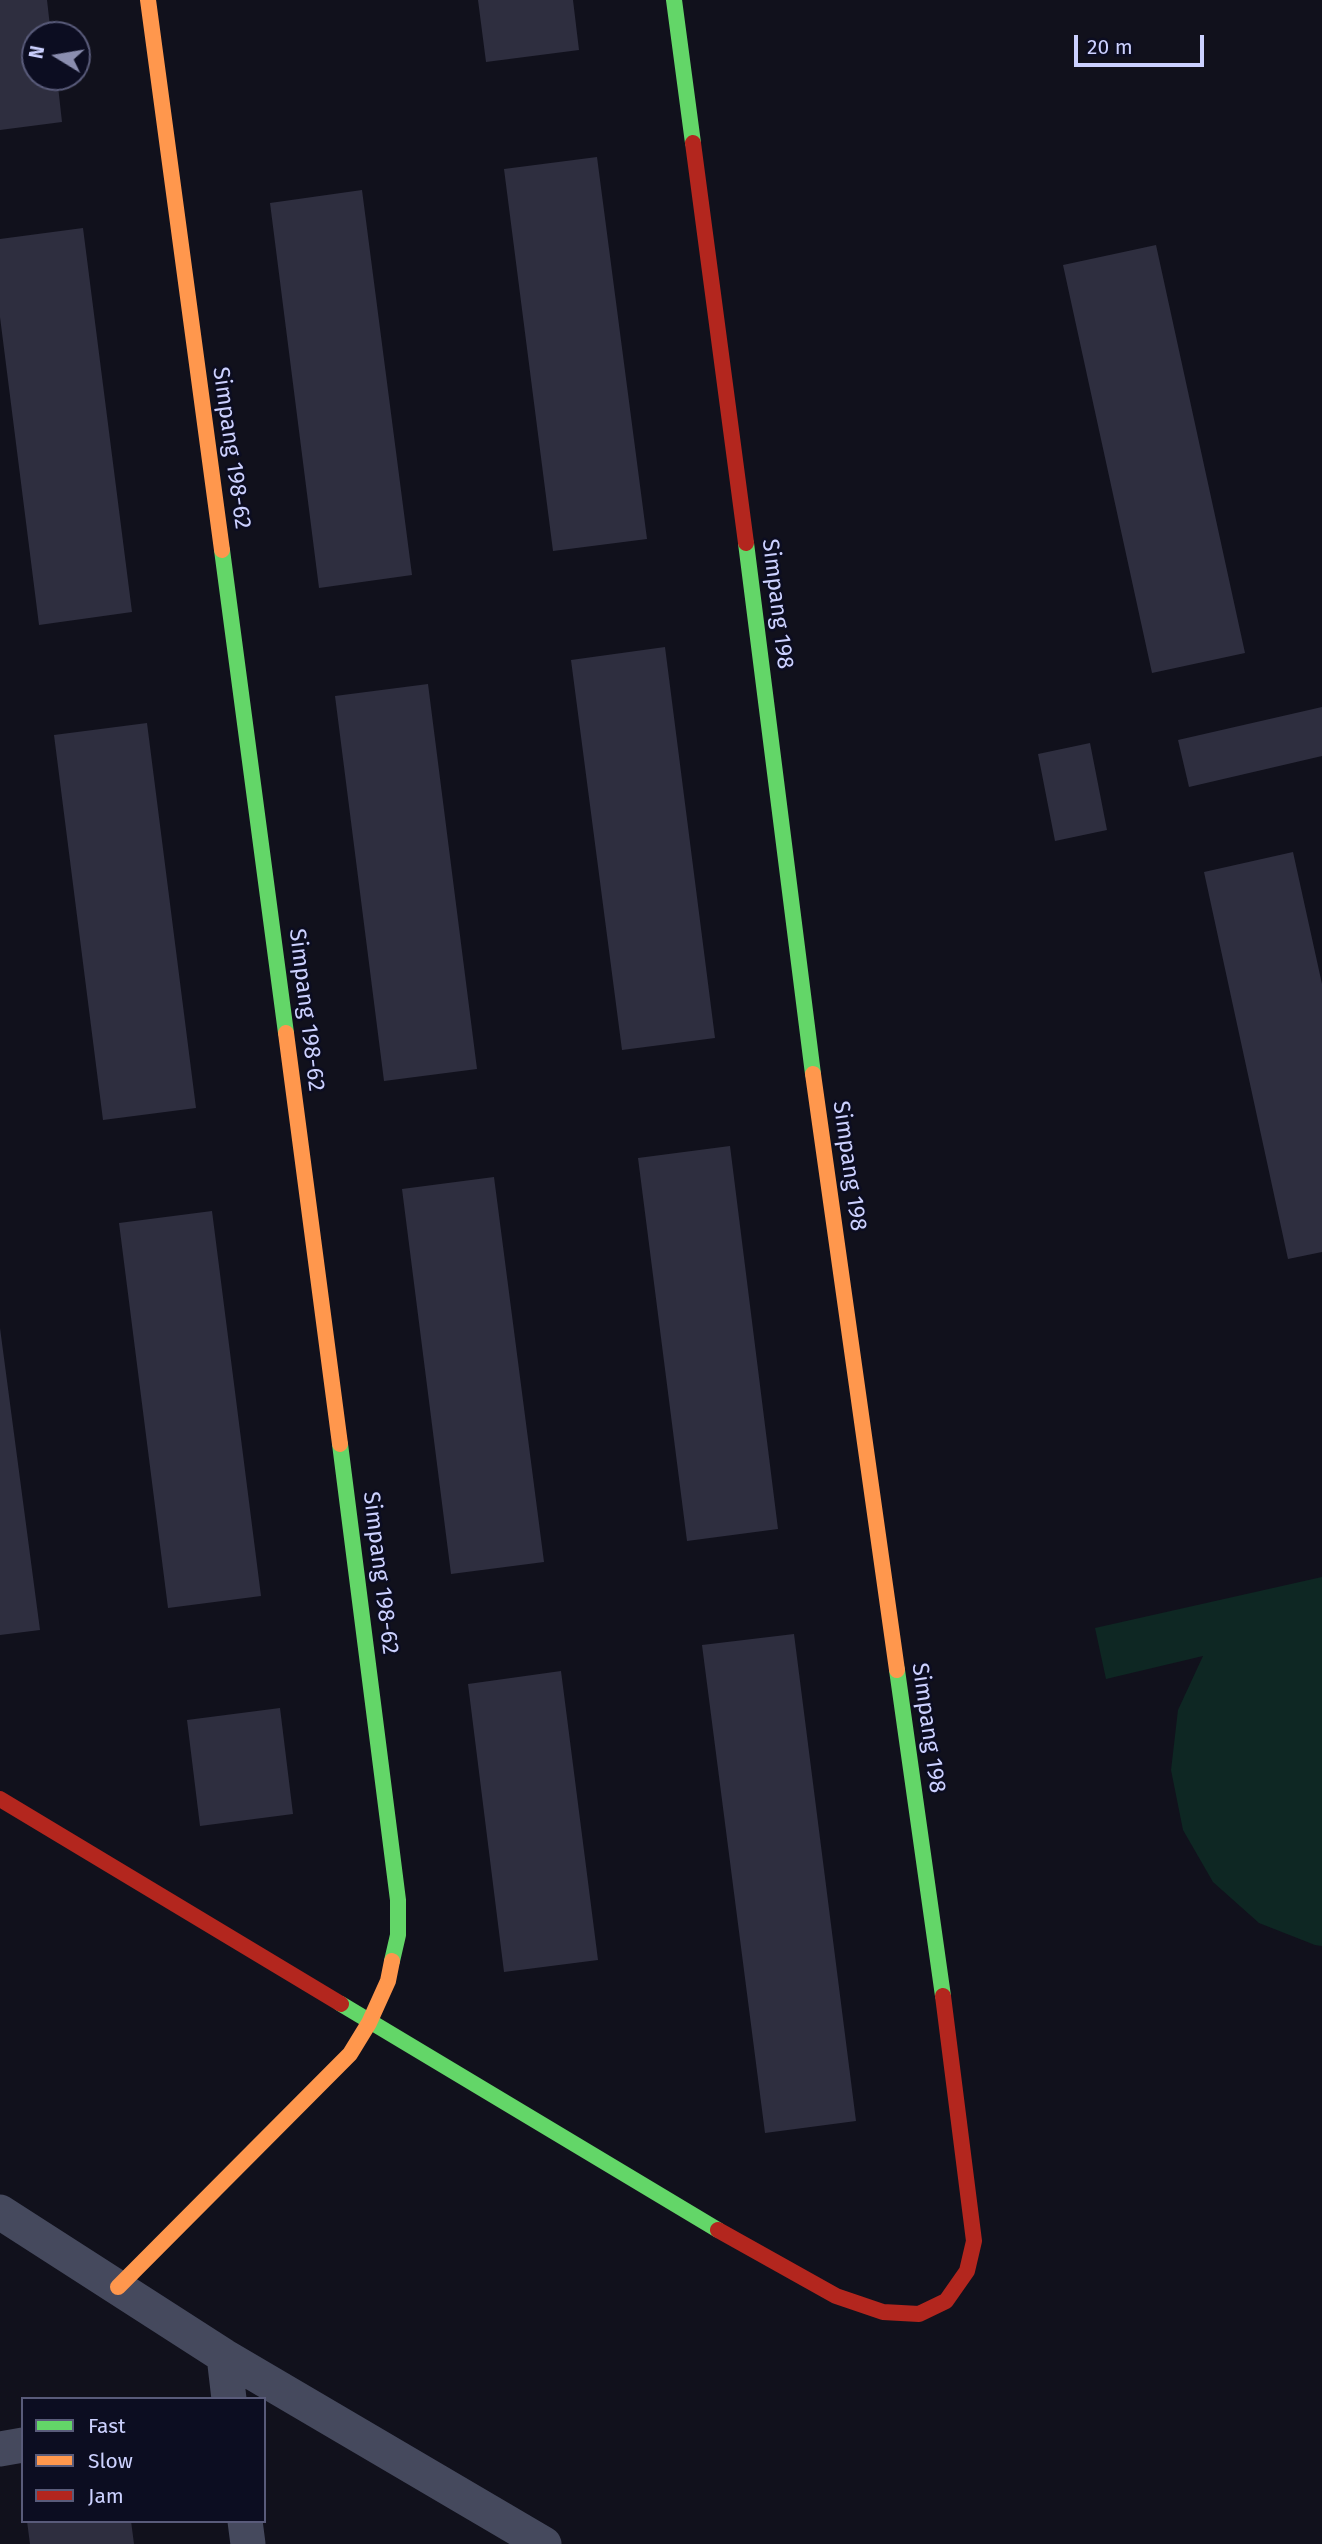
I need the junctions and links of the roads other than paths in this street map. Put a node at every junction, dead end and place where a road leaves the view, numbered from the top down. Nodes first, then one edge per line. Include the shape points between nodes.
1 (148, 0) edge
2 (674, 0) edge
3 (0, 1800) edge
4 (369, 2023) junction
5 (0, 2212) edge
6 (118, 2287) junction
7 (224, 2356) junction
8 (229, 2397) edge
9 (21, 2445) edge
10 (0, 2449) edge
11 (245, 2523) edge
12 (248, 2544) edge
13 (544, 2544) edge

1 - 4 street, Simpang 198-62 via 398,1900 398,1935 388,1981
2 - 4 street, Simpang 198 via 810,1049 961,2117 974,2241 967,2271 946,2301 919,2314 883,2312 836,2296
3 - 4 street
4 - 6 street, Simpang 198-62 via 350,2054
5 - 6 street
6 - 7 street
7 - 8 street
7 - 13 street
9 - 10 street
11 - 12 street

